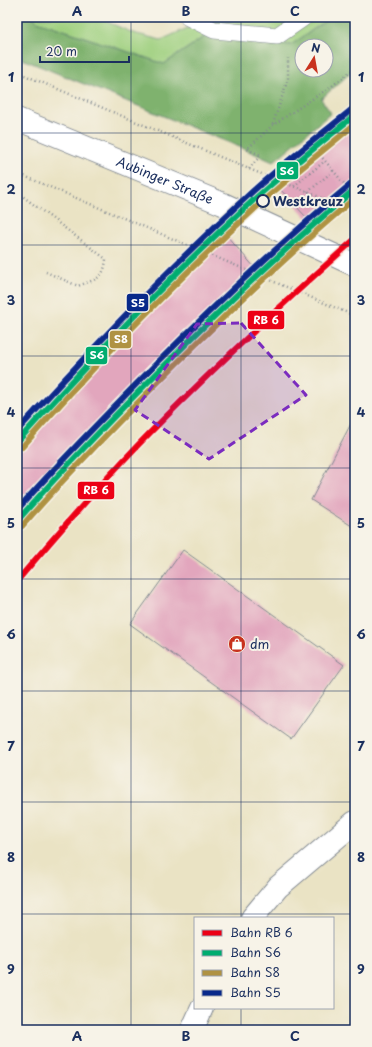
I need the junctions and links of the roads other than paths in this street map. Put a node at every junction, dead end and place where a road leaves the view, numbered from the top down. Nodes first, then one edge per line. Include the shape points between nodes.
1 (188, 17) edge
2 (303, 18) dead end
3 (17, 119) edge
4 (355, 265) edge
5 (355, 822) edge
6 (253, 917) edge
7 (202, 1009) edge
8 (192, 1030) edge

1 - 2 lane via 214,30 277,36
3 - 4 main road, Aubinger Straße via 223,204
5 - 6 main road via 278,887
7 - 8 main road

